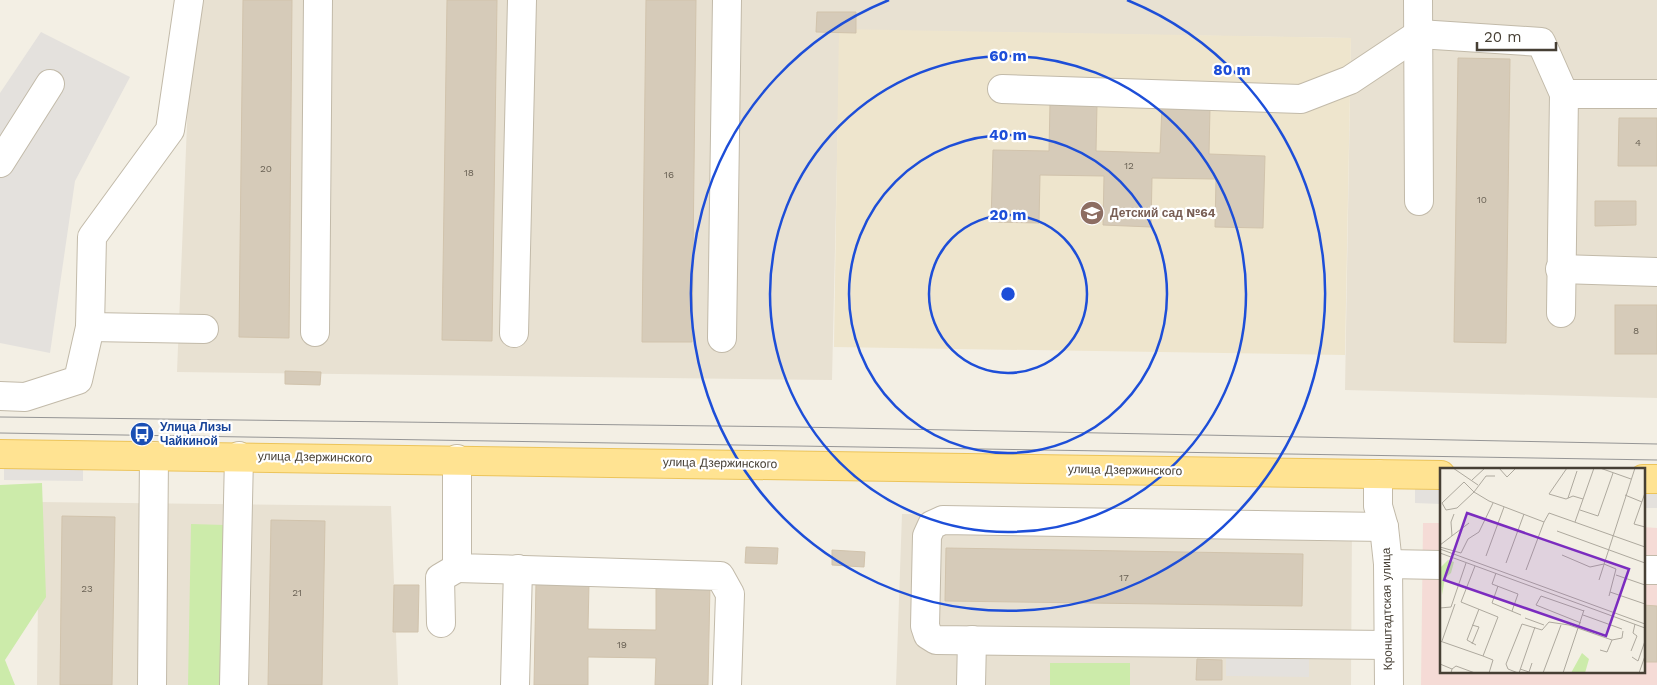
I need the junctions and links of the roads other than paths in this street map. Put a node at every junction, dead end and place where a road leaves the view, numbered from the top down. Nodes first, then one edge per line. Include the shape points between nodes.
1 (189, 0) edge
2 (318, 0) edge
3 (522, 0) edge
4 (727, 0) edge
5 (1418, 0) edge
6 (1419, 34) junction
7 (50, 84) dead end
8 (1002, 88) dead end
9 (1564, 94) junction
10 (1657, 94) edge
11 (0, 163) edge
12 (1419, 201) dead end
13 (1560, 269) junction
14 (1657, 272) edge
15 (1561, 312) dead end
16 (90, 327) junction
17 (204, 329) dead end
18 (316, 332) dead end
19 (514, 333) dead end
20 (722, 338) dead end
21 (0, 396) edge
22 (0, 454) edge
23 (154, 456) junction
24 (239, 456) junction
25 (457, 459) junction
26 (1378, 474) junction
27 (1440, 476) edge
28 (1644, 479) edge
29 (1657, 480) edge
30 (1384, 527) junction
31 (1388, 564) junction
32 (1440, 566) edge
33 (457, 568) junction
34 (518, 569) junction
35 (1644, 570) edge
36 (1657, 570) edge
37 (440, 623) dead end
38 (972, 640) junction
39 (1387, 645) junction
40 (152, 685) edge
41 (234, 685) edge
42 (515, 685) edge
43 (727, 685) edge
44 (971, 685) edge
45 (1389, 685) edge

1 - 16 street via 170,130 92,237
2 - 18 street
3 - 19 street
4 - 20 street
5 - 6 street
6 - 8 street via 1350,80 1301,99
6 - 9 street via 1541,42
6 - 12 street
7 - 11 street
9 - 10 street
9 - 13 street
13 - 14 street
13 - 15 street
16 - 17 street
16 - 21 street via 78,380 25,397
22 - 23 main road, улица Дзержинского
23 - 24 main road, улица Дзержинского
23 - 40 street
24 - 25 main road, улица Дзержинского
24 - 41 street
25 - 26 main road, улица Дзержинского
25 - 33 street
26 - 27 main road, улица Дзержинского
26 - 30 street, Кронштадтская улица via 1378,506
28 - 29 main road
30 - 31 street, Кронштадтская улица
30 - 38 street via 943,520 932,525 927,536 925,626 928,635 936,640
31 - 32 street
31 - 39 street, Кронштадтская улица
33 - 34 street
33 - 37 street via 440,578
34 - 42 street
34 - 43 street via 720,576 730,594
35 - 36 street
38 - 39 street
38 - 44 street
39 - 45 street, Кронштадтская улица

